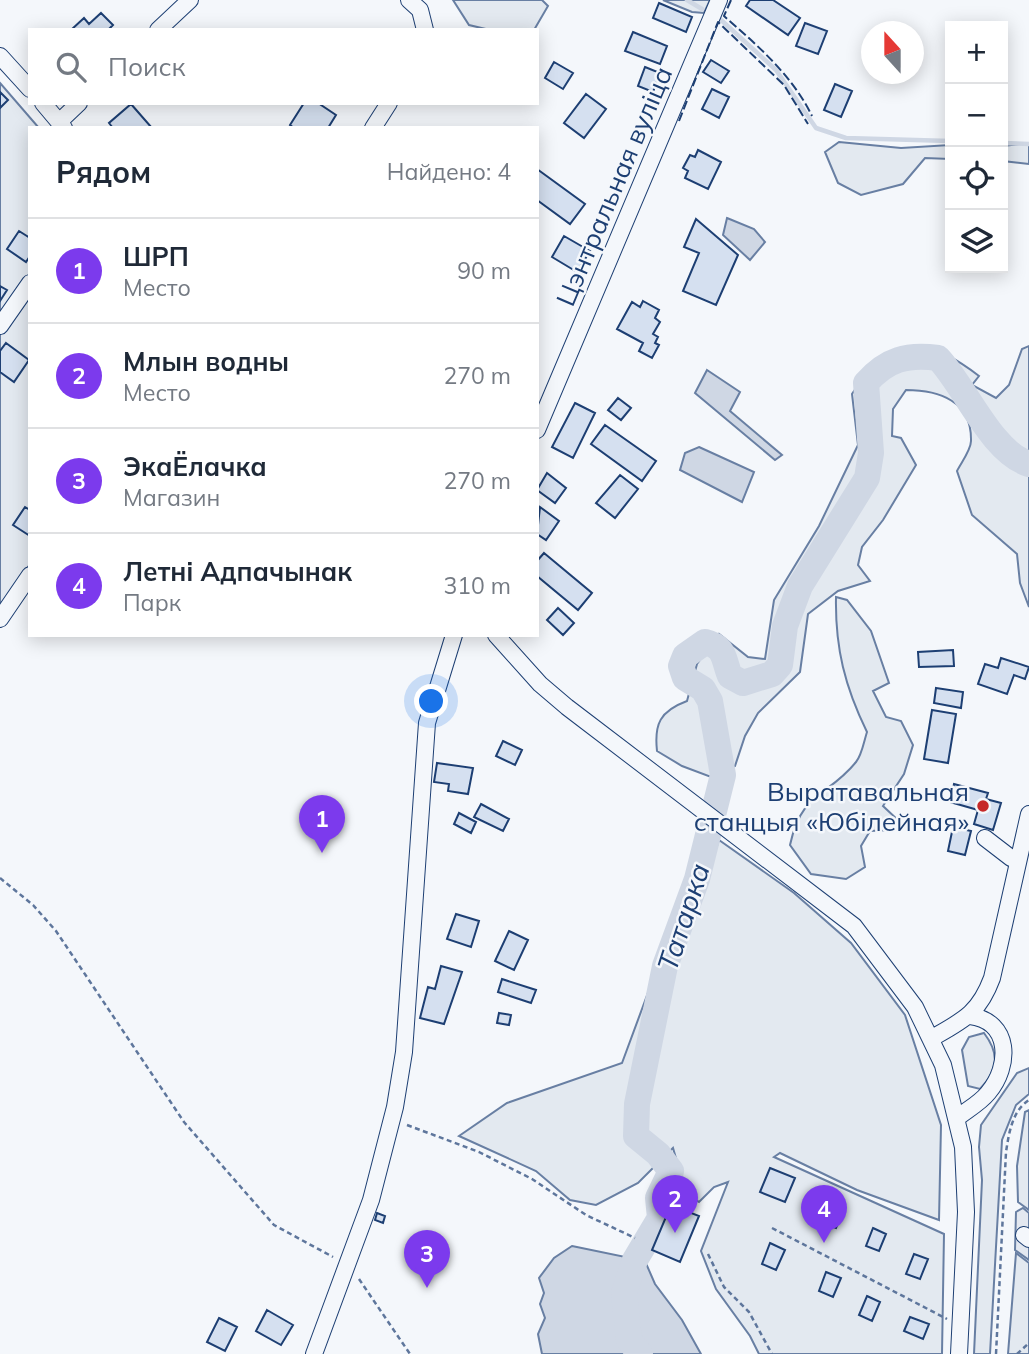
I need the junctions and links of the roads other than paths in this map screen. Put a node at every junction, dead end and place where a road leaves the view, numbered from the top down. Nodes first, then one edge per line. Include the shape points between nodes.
1 (190, 0) edge
2 (409, 0) edge
3 (719, 0) edge
4 (160, 28) edge
5 (424, 28) edge
6 (0, 56) edge
7 (28, 87) edge
8 (45, 105) edge
9 (77, 105) edge
10 (387, 105) edge
11 (62, 125) edge
12 (374, 126) edge
13 (28, 286) edge
14 (0, 326) edge
15 (539, 425) edge
16 (28, 578) edge
17 (0, 619) edge
18 (453, 637) edge
19 (498, 637) edge
20 (1029, 814) edge
21 (985, 838) dead end
22 (1018, 859) junction
23 (970, 1016) junction
24 (932, 1038) junction
25 (957, 1118) junction
26 (314, 1354) edge
27 (959, 1354) edge

1 - 4 street
2 - 5 street via 420,10
3 - 15 street, Цэнтральная вуліца
6 - 7 street
8 - 11 street
9 - 11 street
10 - 12 street
13 - 14 street
16 - 17 street
18 - 26 street via 427,723 404,1052 392,1121 371,1200
19 - 24 street via 540,684 854,926
20 - 22 street
21 - 22 street
22 - 23 street via 992,978 983,1002
23 - 24 street
23 - 25 street via 986,1018 1003,1043 1004,1054 999,1075 987,1094
24 - 25 street
25 - 27 street via 965,1185

